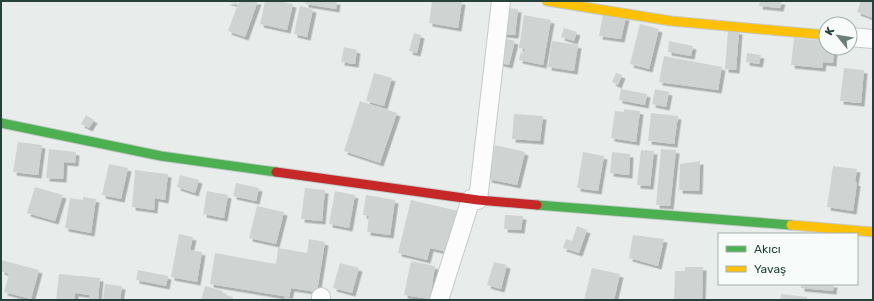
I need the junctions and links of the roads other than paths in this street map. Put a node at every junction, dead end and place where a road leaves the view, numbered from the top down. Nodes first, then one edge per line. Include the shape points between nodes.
1 (502, 1) edge
2 (547, 1) edge
3 (818, 34) edge
4 (858, 38) edge
5 (873, 39) edge
6 (1, 123) edge
7 (475, 200) junction
8 (873, 232) edge
9 (439, 300) edge

1 - 7 street
2 - 3 street via 670,21
4 - 5 street
6 - 7 street via 161,156
7 - 8 street
7 - 9 street

